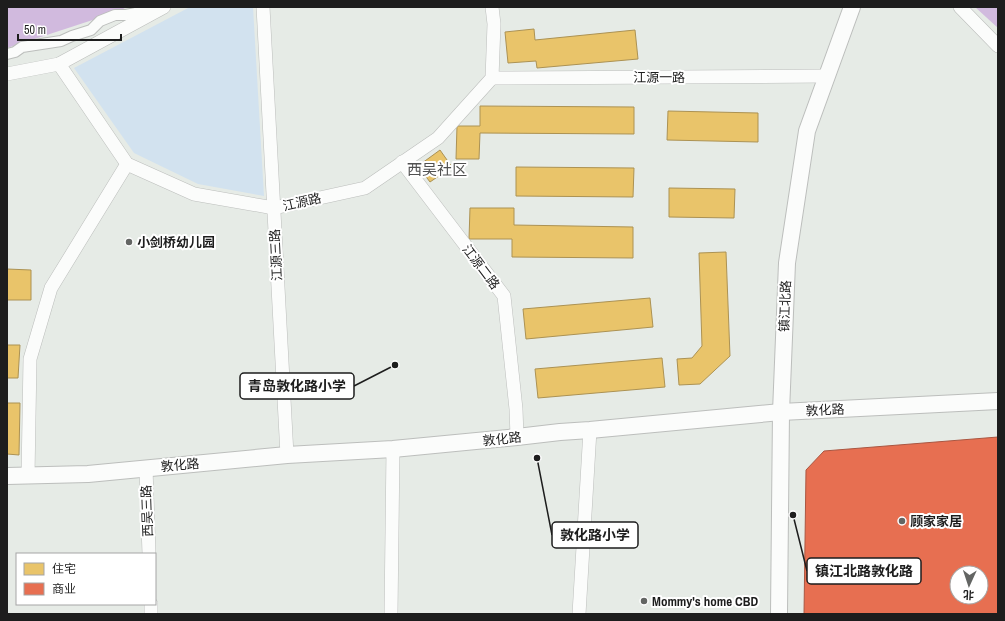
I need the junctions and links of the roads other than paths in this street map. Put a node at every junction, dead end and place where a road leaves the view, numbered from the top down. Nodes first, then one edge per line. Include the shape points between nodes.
1 (144, 7) edge
2 (164, 7) edge
3 (263, 7) edge
4 (492, 7) edge
5 (852, 7) edge
6 (960, 7) edge
7 (998, 46) edge
8 (7, 54) edge
9 (59, 64) junction
10 (7, 74) edge
11 (827, 76) junction
12 (492, 78) junction
13 (402, 162) junction
14 (127, 164) junction
15 (274, 208) junction
16 (998, 401) edge
17 (781, 412) junction
18 (590, 430) junction
19 (517, 437) junction
20 (393, 449) junction
21 (287, 455) junction
22 (146, 468) junction
23 (7, 476) edge
24 (28, 476) junction
25 (149, 553) edge
26 (391, 614) edge
27 (579, 614) edge
28 (778, 614) edge

1 - 8 street via 136,13 115,15 100,21 91,30 61,41 22,47
2 - 9 street
3 - 15 street, 江源三路
4 - 12 street
5 - 11 street, 镇江北路
6 - 7 street
9 - 10 street
9 - 14 street
11 - 12 street, 江源一路
11 - 17 street, 镇江北路 via 807,131 787,263
12 - 13 street, 江源路 via 438,138
13 - 15 street, 江源路 via 365,188
13 - 19 street, 江源二路 via 504,296
14 - 15 street, 江源路 via 194,194
14 - 24 street via 51,288 30,359
15 - 21 street, 江源三路
16 - 17 street, 敦化路
17 - 18 street, 敦化路
17 - 28 street, 镇江北路
18 - 19 street, 敦化路
18 - 27 street
19 - 20 street, 敦化路
20 - 21 street, 敦化路
20 - 26 street
21 - 22 street, 敦化路
22 - 24 street, 敦化路 via 88,474
22 - 25 street, 西吴三路
23 - 24 street, 敦化路

